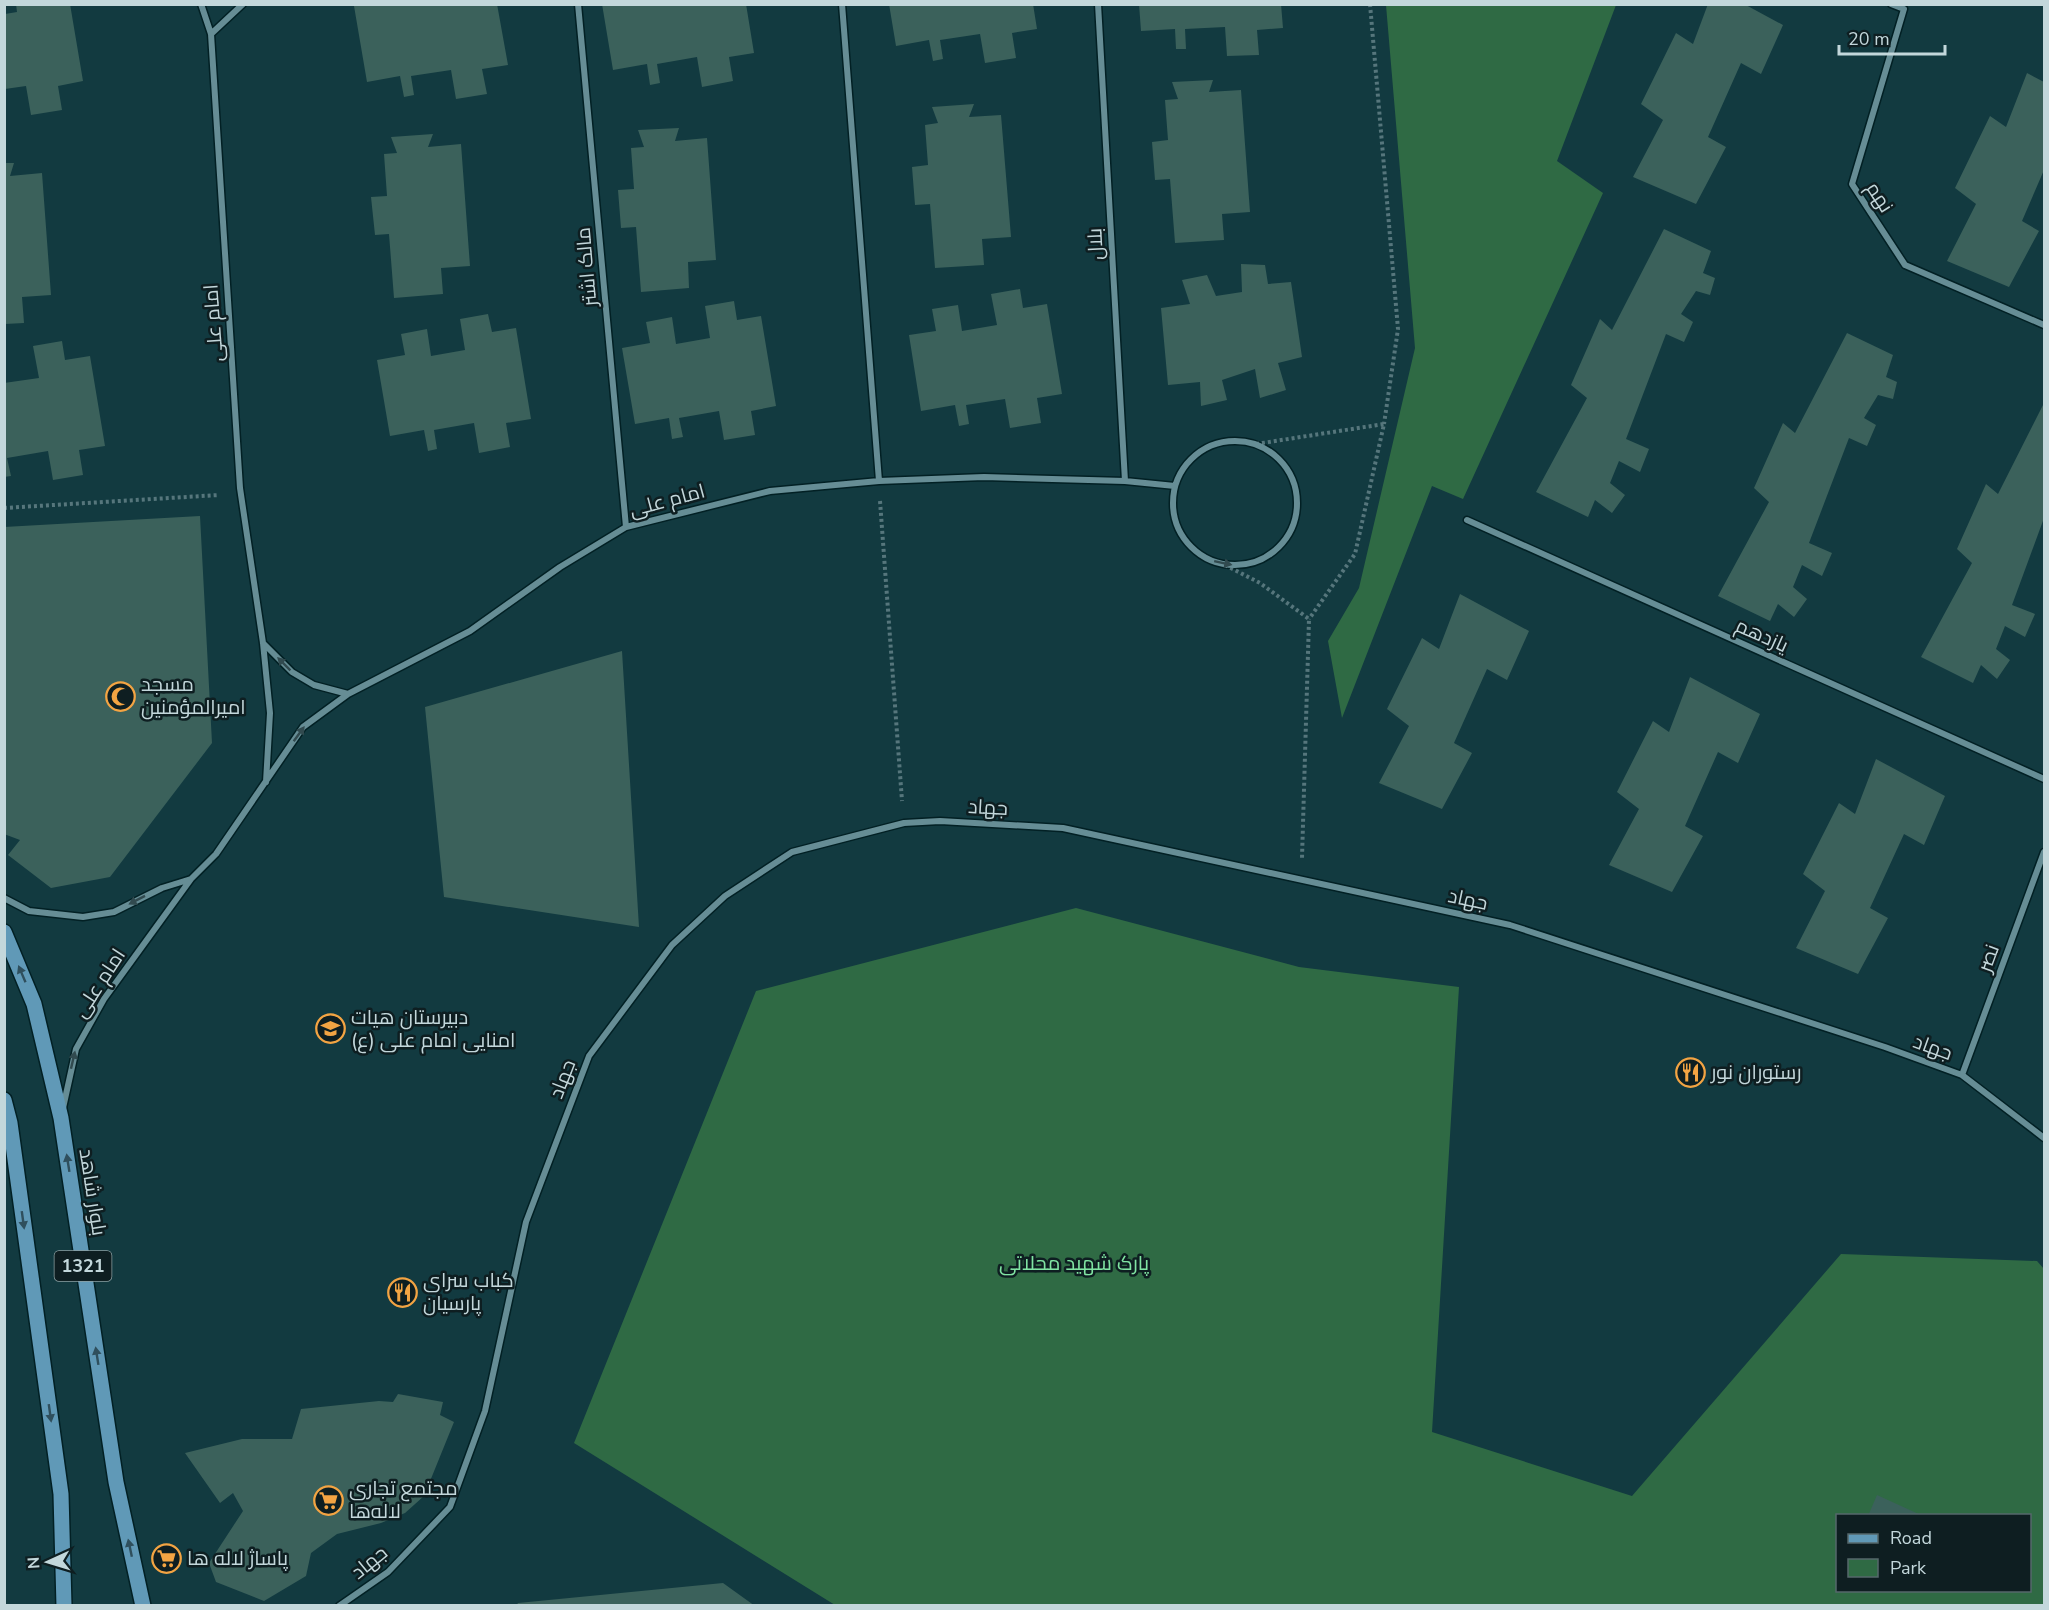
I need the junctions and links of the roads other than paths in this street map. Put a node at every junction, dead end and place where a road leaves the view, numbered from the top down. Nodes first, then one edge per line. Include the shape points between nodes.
1 (201, 4) edge
2 (243, 4) edge
3 (578, 4) edge
4 (842, 4) edge
5 (1098, 4) edge
6 (1891, 4) edge
7 (1906, 7) edge
8 (211, 34) junction
9 (2044, 325) edge
10 (879, 481) junction
11 (1125, 481) junction
12 (1175, 486) junction
13 (1467, 520) dead end
14 (626, 527) junction
15 (263, 643) junction
16 (348, 694) junction
17 (2044, 779) edge
18 (266, 782) junction
19 (2044, 852) edge
20 (191, 879) junction
21 (4, 898) edge
22 (4, 932) edge
23 (1962, 1075) junction
24 (4, 1100) edge
25 (61, 1118) junction
26 (2044, 1138) edge
27 (64, 1605) edge
28 (143, 1605) edge
29 (339, 1605) edge

1 - 8 street, امام علی
2 - 8 street
3 - 14 street, مالک اشتر
4 - 10 street
5 - 11 street, بلال
6 - 7 street, نهم
7 - 9 street, نهم via 1852,184 1905,265
8 - 15 street, امام علی via 241,493
10 - 11 street, امام علی via 984,477
10 - 14 street, امام علی via 771,491
11 - 12 street, امام علی
12 -> 12 street via 1173,507 1178,528 1189,545 1206,558 1225,565 1246,565 1281,546 1298,509 1296,488 1288,469 1274,454 1237,440 1198,453
13 - 17 street, یازدهم
14 - 16 street, امام علی via 560,567 470,631
16 -> 15 street via 314,685 292,672
15 - 18 street, امام علی via 270,713
18 -> 16 street, امام علی via 303,727
18 - 20 street, امام علی via 216,854
19 - 23 street, نصر
20 -> 21 street, امام علی via 162,888 114,912 83,917 29,911
25 -> 20 street, امام علی via 76,1049 104,999
25 -> 22 main road, بلوار شاهد / 1321 via 34,1004
23 - 26 street, جهاد
23 - 29 street, جهاد via 1510,925 1063,828 940,821 904,823 792,852 725,896 672,945 589,1056 526,1222 485,1411 450,1507 388,1572
24 -> 27 main road, 1321 via 61,1494
28 -> 25 main road, بلوار شاهد / 1321 via 116,1482

